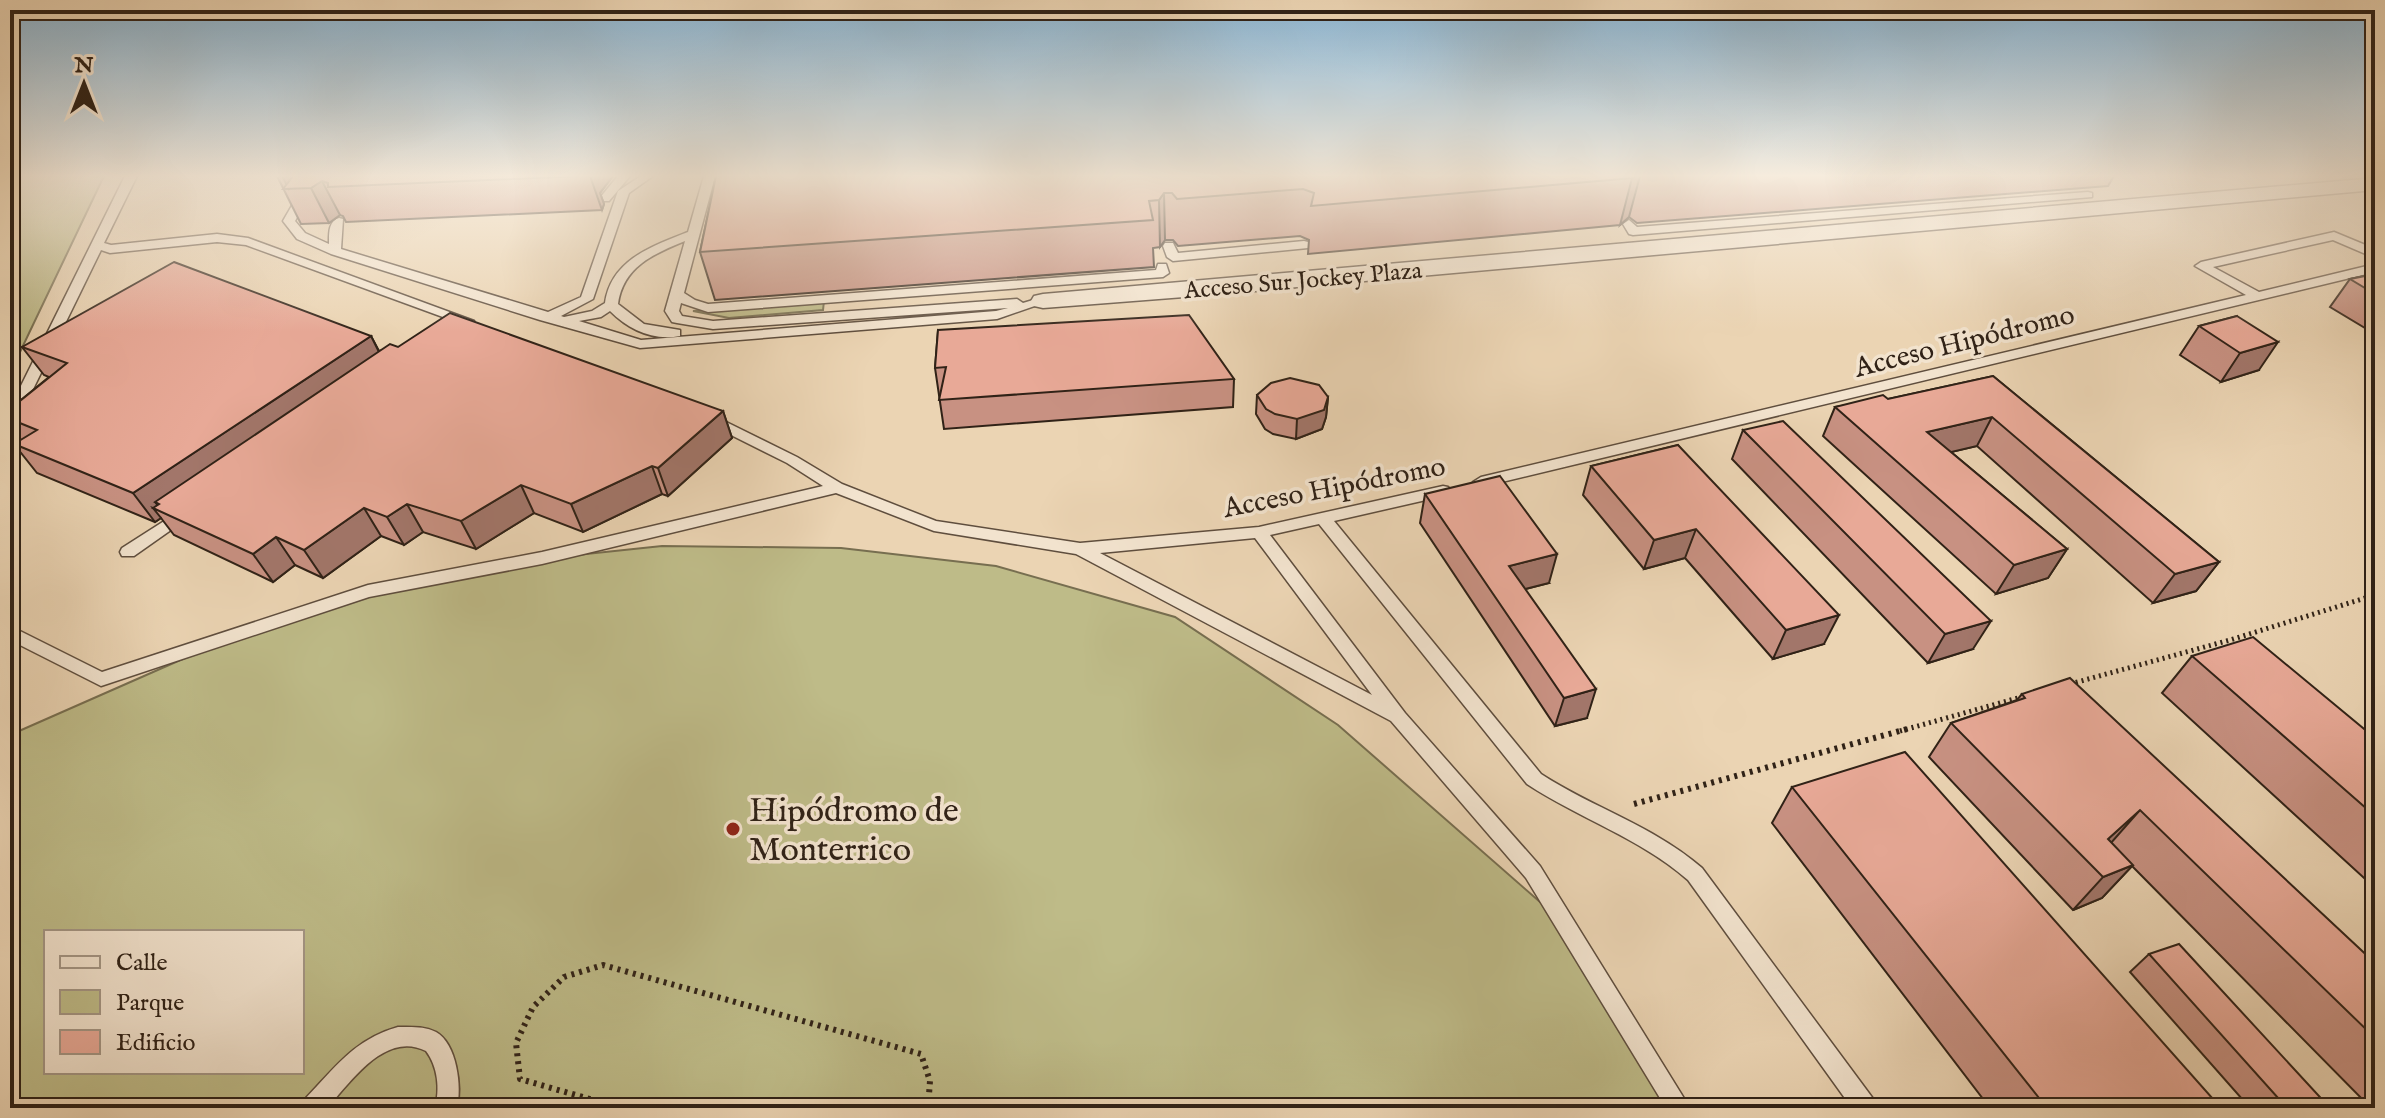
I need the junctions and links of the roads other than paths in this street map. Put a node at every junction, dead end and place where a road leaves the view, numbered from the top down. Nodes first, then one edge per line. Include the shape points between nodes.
1 (107, 228) edge
2 (295, 228) edge
3 (336, 228) edge
4 (611, 228) edge
5 (695, 228) edge
6 (1631, 228) edge
7 (1670, 228) edge
8 (1838, 228) edge
9 (693, 234) junction
10 (99, 245) junction
11 (1304, 245) dead end
12 (1169, 246) dead end
13 (335, 251) junction
14 (2375, 254) edge
15 (1162, 267) dead end
16 (2375, 268) edge
17 (677, 294) junction
18 (2257, 296) junction
19 (1043, 301) junction
20 (611, 305) junction
21 (541, 316) junction
22 (560, 321) junction
23 (727, 324) junction
24 (465, 325) edge
25 (698, 413) edge
26 (10, 422) edge
27 (837, 488) junction
28 (192, 507) edge
29 (1323, 518) junction
30 (1259, 532) junction
31 (1080, 549) junction
32 (128, 552) dead end
33 (10, 632) edge
34 (1399, 718) junction
35 (312, 1108) edge
36 (446, 1108) edge
37 (1679, 1108) edge
38 (1866, 1108) edge

1 - 10 lane
2 - 13 lane
3 - 13 lane
4 - 21 lane via 587,299
5 - 9 lane
6 - 7 lane
8 - 19 street, Acceso Sur Jockey Plaza via 1698,246
9 - 17 lane
9 - 20 lane via 653,249 632,265 611,289
10 - 24 lane via 110,249 217,238 248,242
10 - 26 lane
11 - 12 lane via 1173,257
13 - 21 lane
14 - 18 lane via 2334,236 2201,266
15 - 17 lane via 1163,273 708,308
16 - 18 lane, Acceso Hipódromo
17 - 23 lane via 672,311 677,319
18 - 29 lane, Acceso Hipódromo
19 - 22 lane via 997,315 652,344
19 - 23 lane
20 - 22 lane via 596,314
20 - 23 lane via 629,324 660,334 710,331
21 - 22 lane
25 - 27 lane, Acceso Hipódromo
27 - 31 lane, Acceso Hipódromo via 934,526
27 - 33 lane via 542,558 368,591 101,679
28 - 32 lane
29 - 30 lane, Acceso Hipódromo
29 - 38 lane via 1534,779 1562,799 1674,854 1695,874
30 - 31 lane, Acceso Hipódromo
30 - 34 lane
31 - 34 lane
34 - 37 lane via 1533,872
35 - 36 lane via 371,1047 409,1036 436,1045 449,1078

